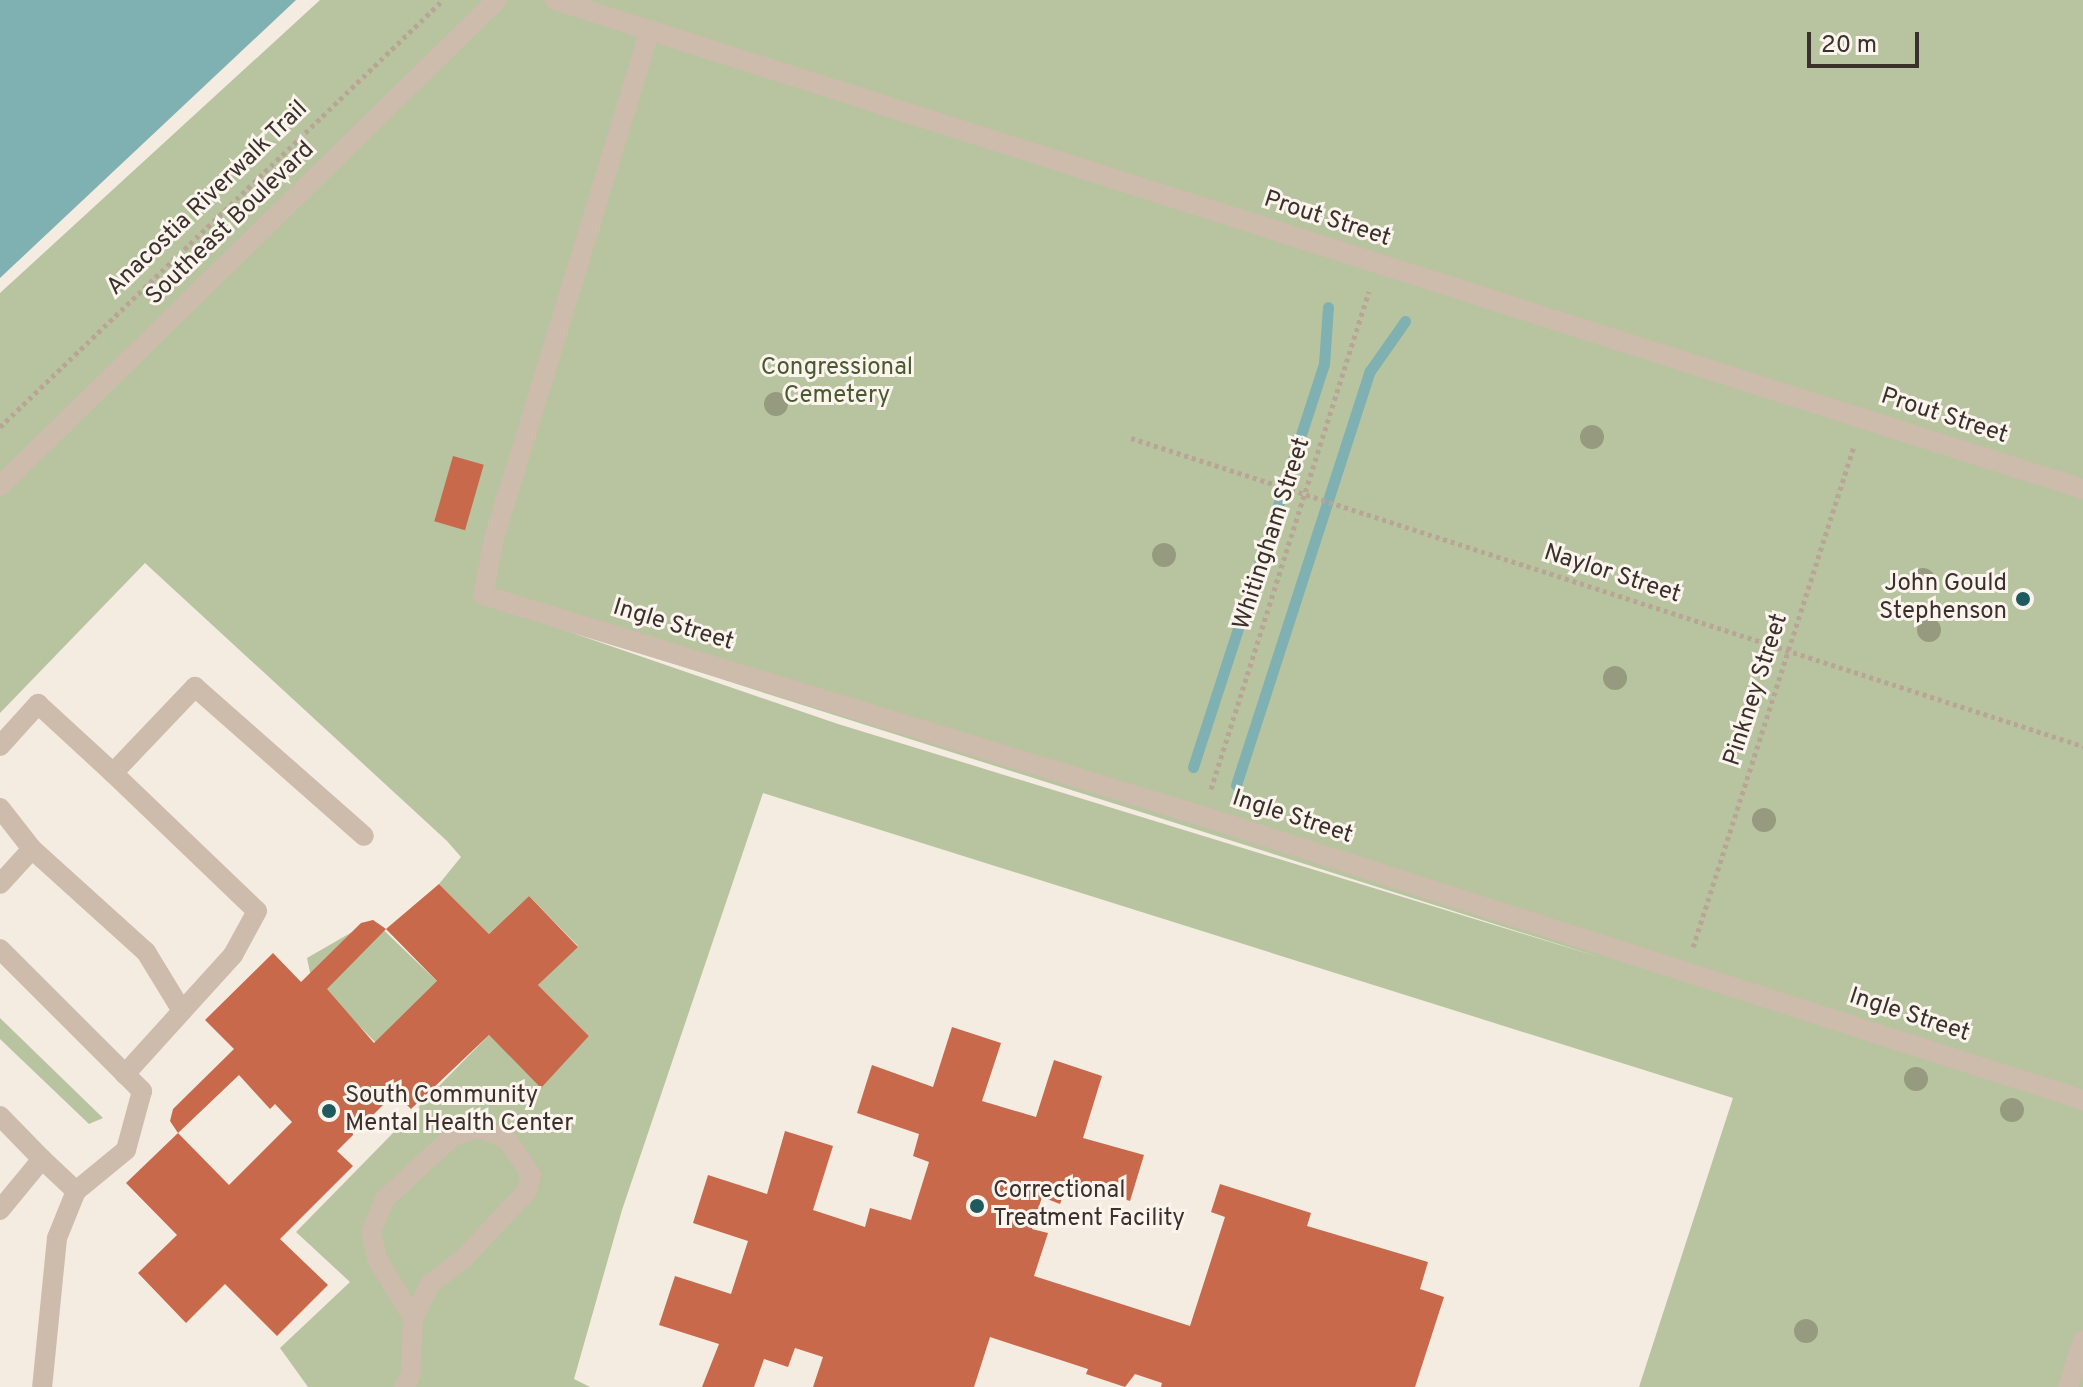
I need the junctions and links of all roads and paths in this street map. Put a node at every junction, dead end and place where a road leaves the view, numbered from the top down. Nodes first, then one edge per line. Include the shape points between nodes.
1 (443, 0) edge
2 (497, 0) edge
3 (555, 0) edge
4 (650, 30) junction
5 (1378, 264) junction
6 (1863, 419) junction
7 (0, 427) edge
8 (1131, 438) dead end
9 (0, 486) edge
10 (2083, 489) edge
11 (1305, 494) junction
12 (1788, 651) junction
13 (0, 746) edge
14 (2083, 746) edge
15 (113, 773) junction
16 (0, 808) edge
17 (1202, 816) junction
18 (364, 836) dead end
19 (32, 849) junction
20 (0, 884) edge
21 (0, 949) edge
22 (1685, 972) junction
23 (182, 1011) junction
24 (125, 1074) junction
25 (2083, 1100) edge
26 (0, 1116) edge
27 (42, 1159) junction
28 (76, 1191) junction
29 (0, 1210) edge
30 (413, 1318) junction
31 (2083, 1340) edge
32 (42, 1387) edge
33 (404, 1387) edge
34 (2068, 1387) edge

1 - 7 path, Anacostia Riverwalk Trail
2 - 9 street, Southeast Boulevard
3 - 4 street, Prout Street
4 - 5 street, Prout Street
4 - 17 street, Ingle Street via 494,539 483,595
5 - 6 street, Prout Street
5 - 11 path, Whitingham Street
6 - 10 street, Prout Street
6 - 12 path, Pinkney Street
8 - 11 path, Naylor Street
11 - 12 path, Naylor Street
11 - 17 path, Whitingham Street
12 - 14 path, Naylor Street
12 - 22 path, Pinkney Street
13 - 15 street via 38,704
15 - 18 street via 195,687
15 - 23 street via 257,911 233,955
16 - 19 street
17 - 22 street, Ingle Street
19 - 20 street
19 - 23 street via 146,952
21 - 24 street
22 - 25 street, Ingle Street
23 - 24 street
24 - 28 street via 142,1091 126,1150
26 - 27 street
27 - 28 street
27 - 29 street
28 - 32 street via 57,1238
30 - 30 street via 377,1259 371,1232 385,1199 453,1136 478,1128 507,1139 531,1175 527,1191 463,1259 430,1284
30 - 33 street via 411,1374
31 - 34 street

